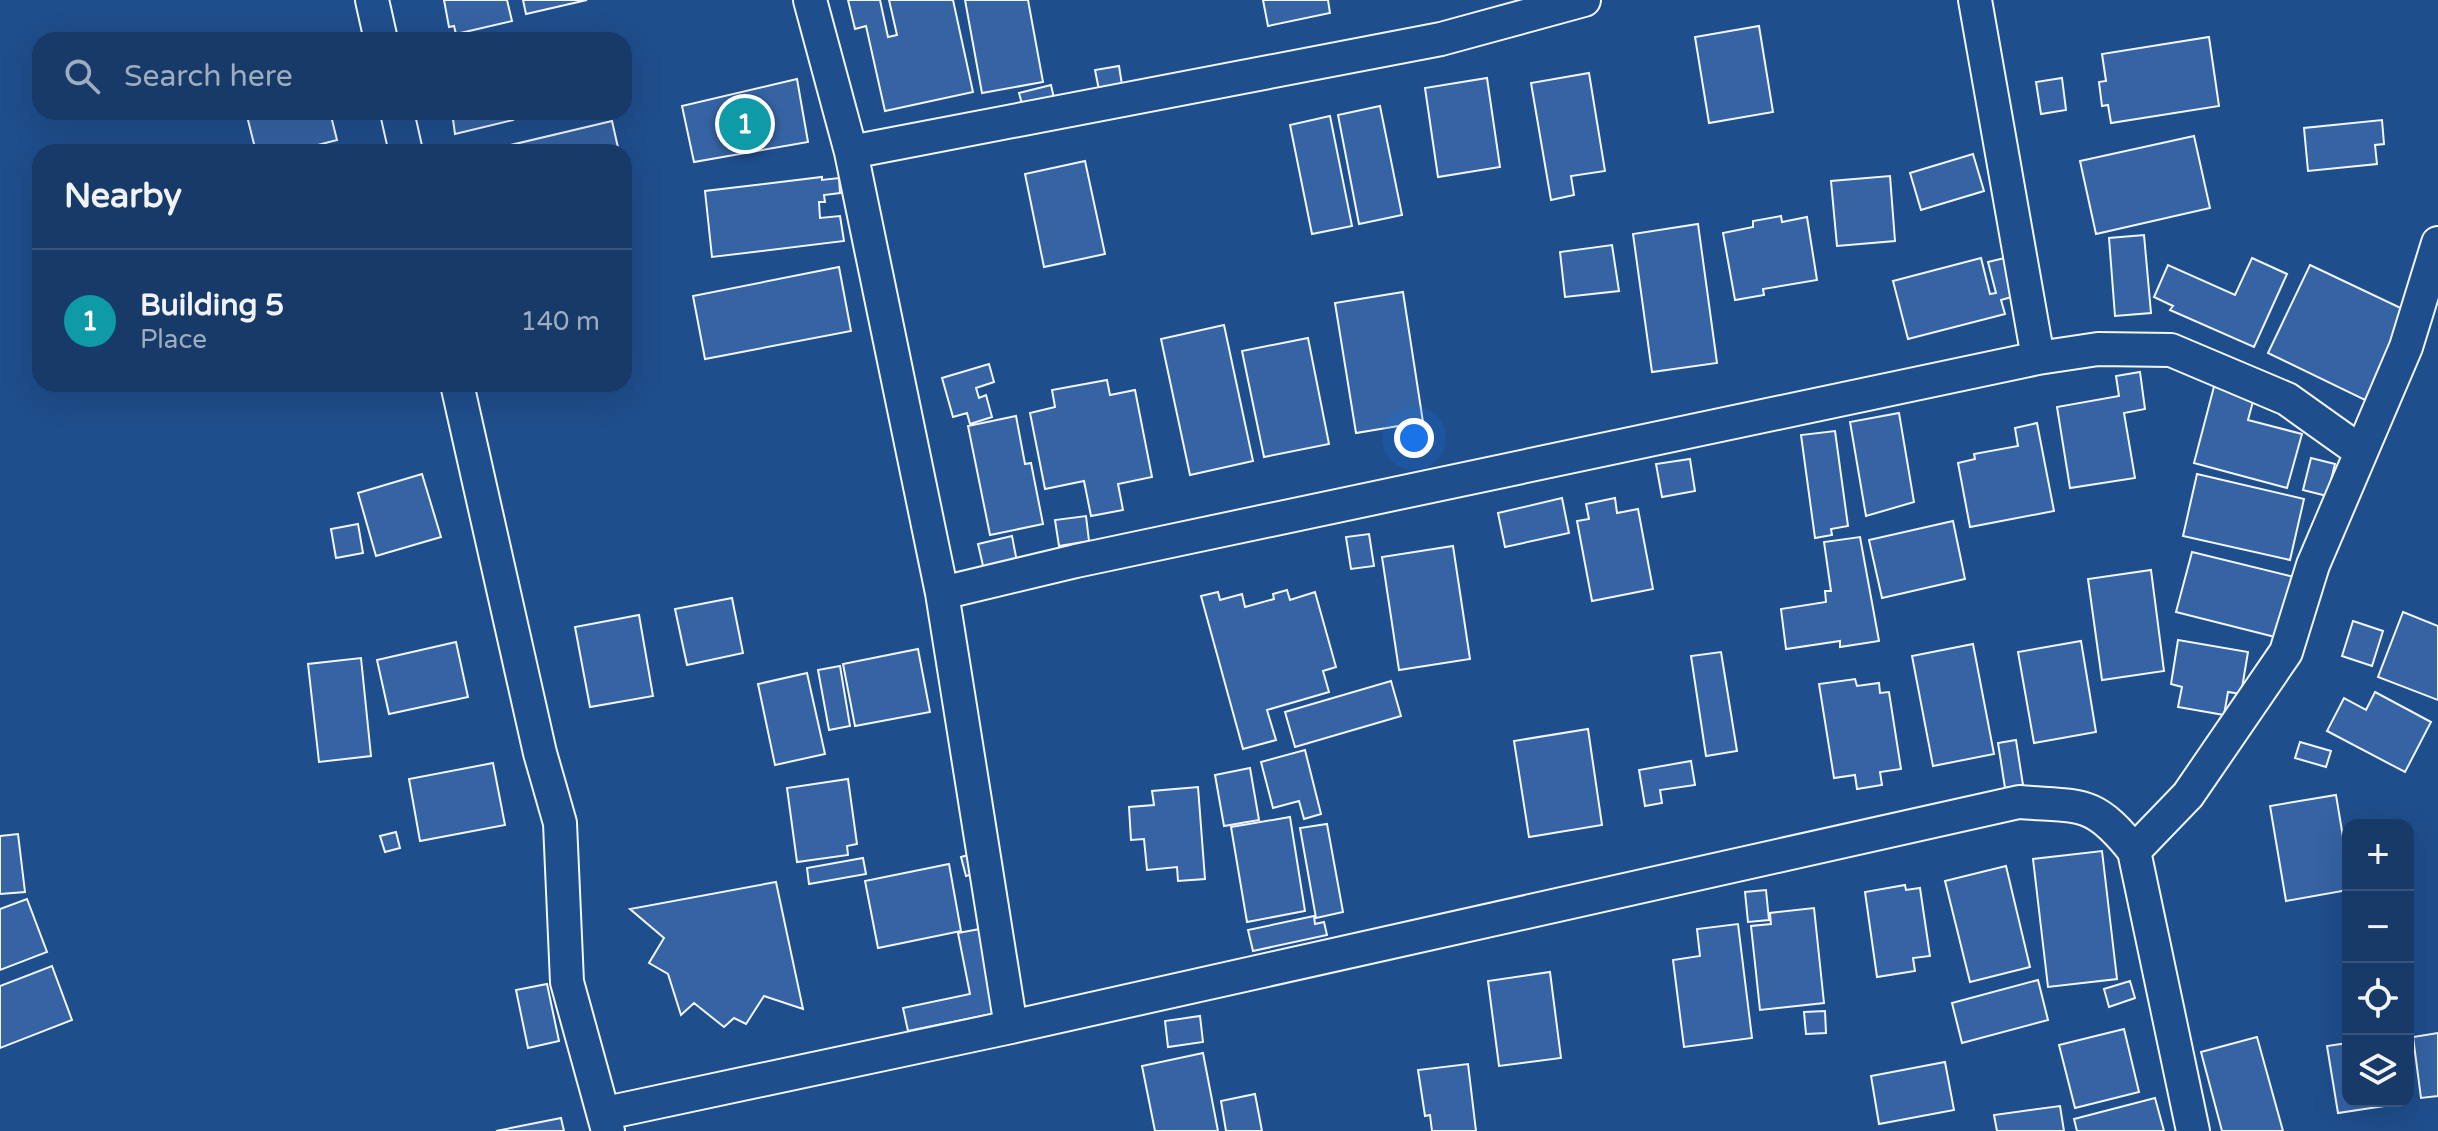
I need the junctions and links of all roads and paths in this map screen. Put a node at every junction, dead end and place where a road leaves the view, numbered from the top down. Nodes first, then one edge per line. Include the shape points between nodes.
1 (372, 0) edge
2 (810, 0) edge
3 (1584, 0) edge
4 (1975, 0) edge
5 (379, 32) edge
6 (399, 120) edge
7 (404, 144) edge
8 (851, 152) junction
9 (2438, 243) edge
10 (2038, 358) junction
11 (459, 392) edge
12 (2360, 451) junction
13 (942, 593) junction
14 (2134, 851) junction
15 (1011, 1027) junction
16 (607, 1122) edge
17 (2193, 1131) edge

1 - 5 street
2 - 8 street
3 - 8 street via 1441,39
4 - 10 street
6 - 7 street
8 - 13 street
9 - 12 street via 2406,347
10 - 12 street via 2098,349 2171,350 2287,399
10 - 13 street
11 - 16 street via 560,823 567,982
12 - 14 street via 2313,565 2286,652 2188,795
13 - 15 street
14 - 15 street via 2109,820 2083,807 2019,802
14 - 17 street
15 - 16 street

